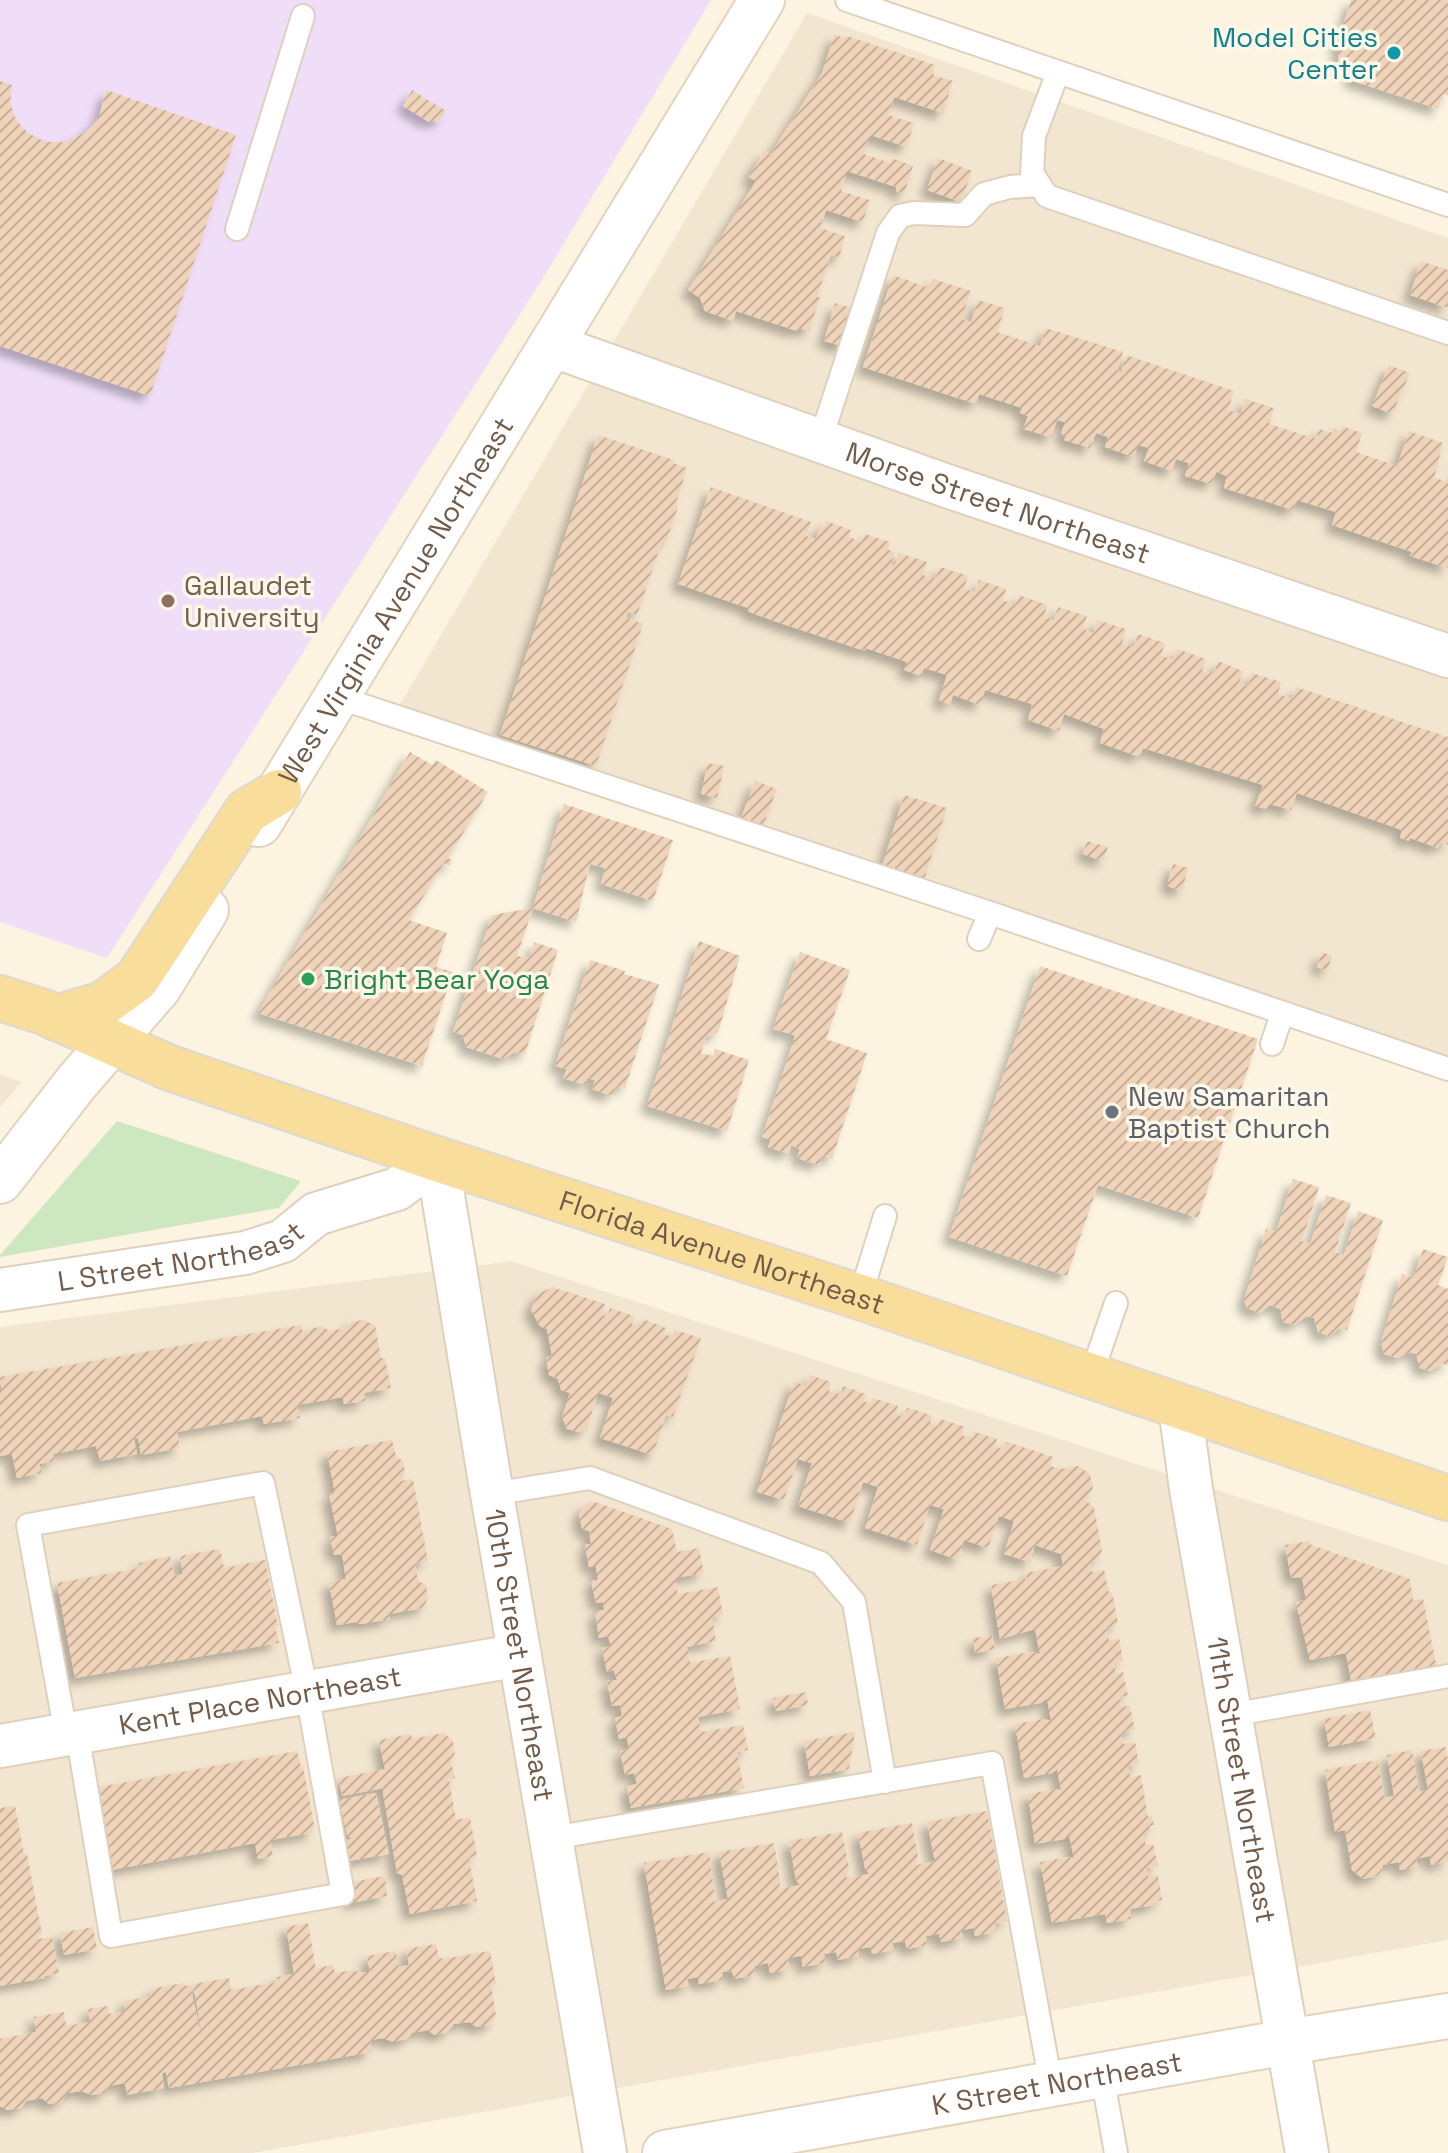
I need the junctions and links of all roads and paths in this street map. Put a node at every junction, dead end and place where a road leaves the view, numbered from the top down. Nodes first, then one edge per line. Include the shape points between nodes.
1 (762, 0) edge
2 (847, 0) edge
3 (303, 16) dead end
4 (1058, 72) junction
5 (1040, 185) junction
6 (1448, 205) edge
7 (237, 229) dead end
8 (1448, 333) edge
9 (551, 345) junction
10 (820, 441) junction
11 (1448, 656) edge
12 (337, 697) junction
13 (279, 792) junction
14 (990, 913) junction
15 (979, 939) dead end
16 (0, 998) edge
17 (1282, 1014) junction
18 (56, 1018) junction
19 (112, 1043) junction
20 (1272, 1044) dead end
21 (1448, 1069) edge
22 (437, 1159) junction
23 (0, 1181) edge
24 (885, 1216) dead end
25 (0, 1290) edge
26 (860, 1297) junction
27 (1116, 1303) dead end
28 (1091, 1376) junction
29 (1180, 1407) junction
30 (492, 1494) junction
31 (1448, 1498) edge
32 (520, 1655) junction
33 (1448, 1676) edge
34 (307, 1692) junction
35 (1231, 1715) junction
36 (71, 1733) junction
37 (0, 1746) edge
38 (885, 1782) junction
39 (552, 1838) junction
40 (1448, 2016) edge
41 (1287, 2042) junction
42 (1102, 2075) junction
43 (1051, 2084) junction
44 (605, 2153) edge
45 (665, 2153) edge
46 (1116, 2153) edge
47 (1307, 2153) edge

1 - 9 street, West Virginia Avenue Northeast
2 - 4 lane
3 - 7 lane
4 - 5 lane via 1034,136 1032,173
4 - 6 lane
5 - 8 lane via 1047,196
5 - 10 lane via 984,194 965,215 900,216 888,233
9 - 10 street, Morse Street Northeast
9 - 12 street, West Virginia Avenue Northeast
10 - 11 street, Morse Street Northeast
12 - 13 street, West Virginia Avenue Northeast
12 - 14 lane
13 - 18 main road via 247,811 137,979 103,1004
13 - 19 street, West Virginia Avenue Northeast via 159,987
14 - 15 lane
14 - 17 lane
16 - 18 main road, Florida Avenue Northeast
17 - 20 lane
17 - 21 lane
18 - 19 main road, Florida Avenue Northeast
19 - 22 main road, Florida Avenue Northeast via 170,1068
19 - 23 street, West Virginia Avenue Northeast
22 - 25 street, L Street Northeast via 397,1189 316,1214 283,1241 245,1253
22 - 26 main road, Florida Avenue Northeast
22 - 30 street, 10th Street Northeast
24 - 26 lane
26 - 28 main road, Florida Avenue Northeast
27 - 28 lane
28 - 29 main road, Florida Avenue Northeast
29 - 31 main road, Florida Avenue Northeast
29 - 35 street, 11th Street Northeast
30 - 32 street, 10th Street Northeast
30 - 38 lane via 590,1478 821,1563 854,1602
32 - 34 street, Kent Place Northeast
32 - 39 street, 10th Street Northeast
33 - 35 lane
34 - 36 street, Kent Place Northeast
34 - 36 lane via 343,1894 111,1936
34 - 36 lane via 263,1483 28,1525
35 - 41 street, 11th Street Northeast
36 - 37 street, Kent Place Northeast
38 - 39 lane
38 - 43 lane via 992,1763
39 - 44 street, 10th Street Northeast
40 - 41 street, K Street Northeast
41 - 42 street, K Street Northeast
41 - 47 street, 11th Street Northeast
42 - 43 street, K Street Northeast
42 - 46 lane
43 - 45 street, K Street Northeast

